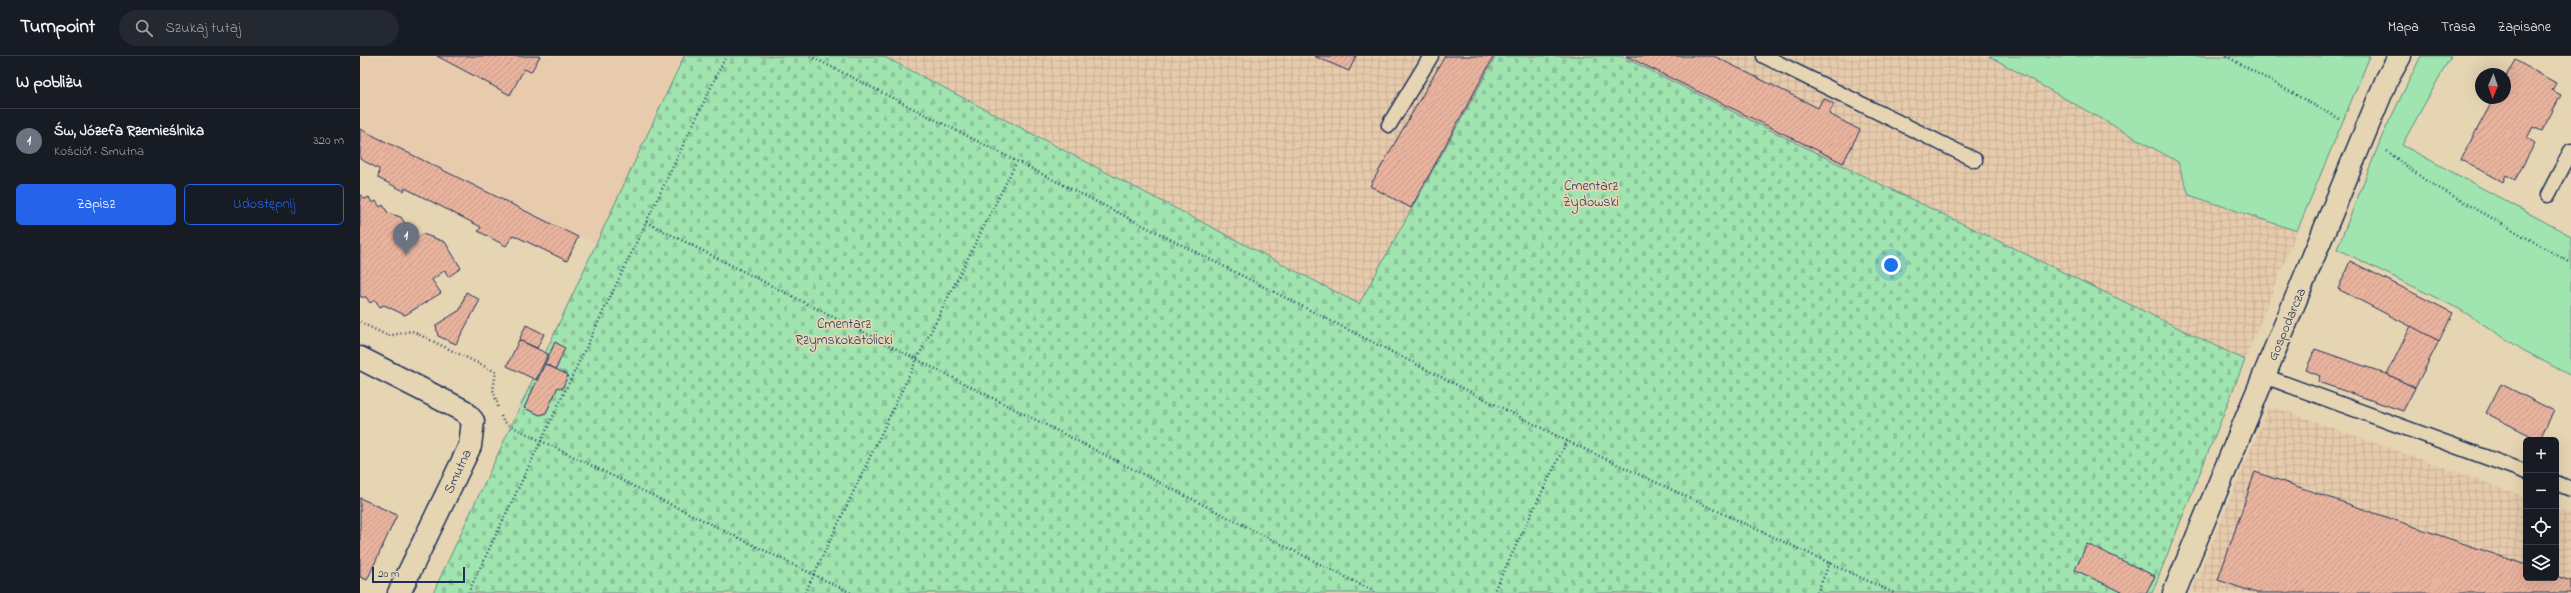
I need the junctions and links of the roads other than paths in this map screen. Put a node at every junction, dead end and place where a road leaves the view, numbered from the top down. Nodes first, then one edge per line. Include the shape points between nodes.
1 (1431, 56) edge
2 (1764, 56) edge
3 (2400, 56) edge
4 (1389, 125) dead end
5 (2571, 151) edge
6 (1975, 160) dead end
7 (2548, 195) dead end
8 (360, 358) edge
9 (2264, 376) junction
10 (2523, 471) edge
11 (2559, 484) edge
12 (2571, 489) edge
13 (399, 593) edge
14 (2174, 593) edge

1 - 4 lane
2 - 6 lane
3 - 9 street, Gospodarcza via 2387,79
5 - 7 lane
8 - 13 street, Smutna via 464,411 473,421 470,446
9 - 10 lane
9 - 14 street, Gospodarcza
11 - 12 lane

